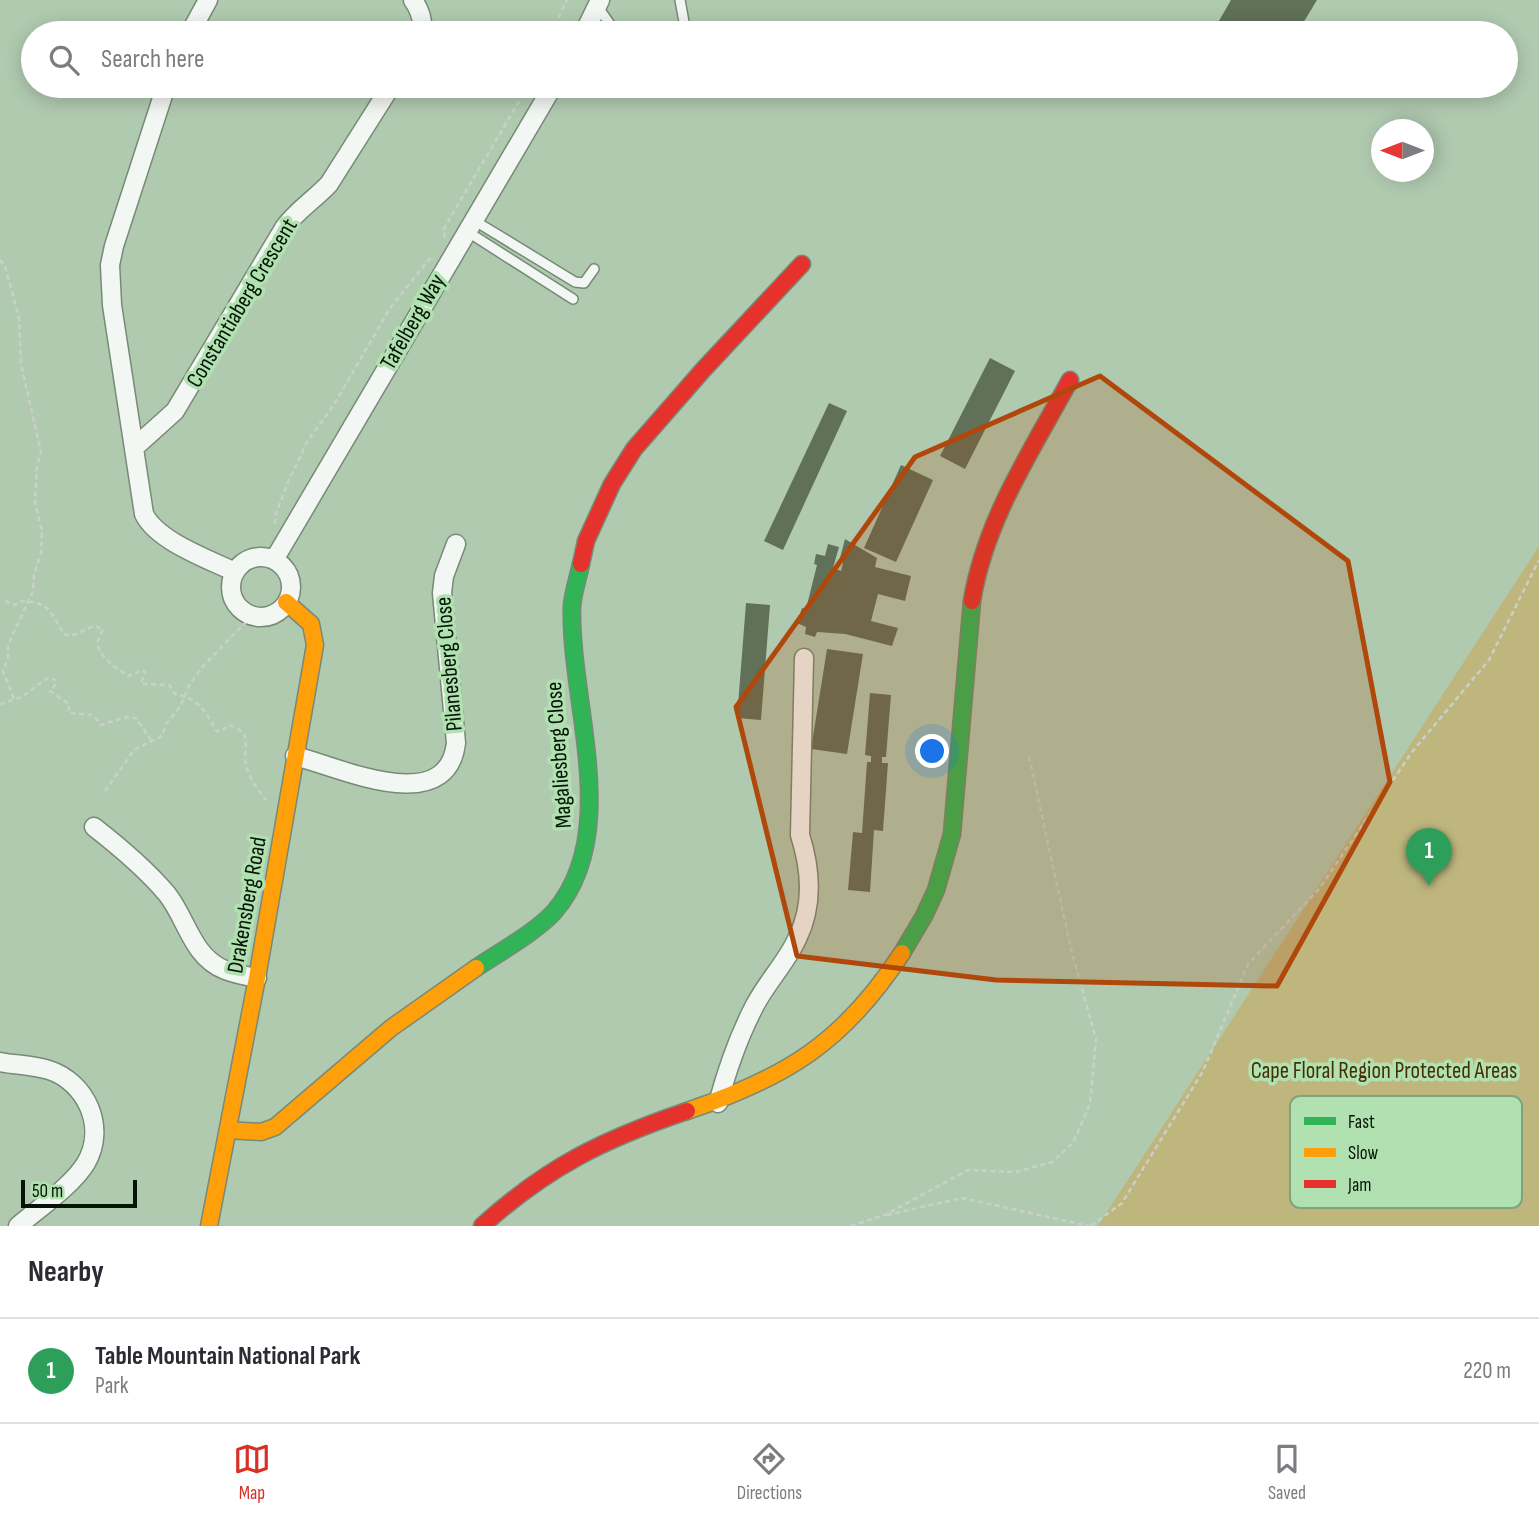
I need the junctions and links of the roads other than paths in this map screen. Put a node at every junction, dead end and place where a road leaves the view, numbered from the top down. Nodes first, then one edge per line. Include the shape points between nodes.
1 (208, 0) edge
2 (413, 0) edge
3 (680, 0) edge
4 (599, 3) edge
5 (197, 21) edge
6 (422, 21) edge
7 (590, 21) edge
8 (609, 21) edge
9 (684, 21) edge
10 (162, 98) edge
11 (383, 98) edge
12 (547, 98) edge
13 (471, 226) junction
14 (802, 264) dead end
15 (594, 269) dead end
16 (573, 299) dead end
17 (1070, 380) dead end
18 (135, 447) junction
19 (456, 544) dead end
20 (274, 560) junction
21 (235, 572) junction
22 (286, 602) junction
23 (804, 658) dead end
24 (295, 756) junction
25 (94, 827) dead end
26 (257, 978) junction
27 (0, 1062) edge
28 (718, 1103) junction
29 (228, 1130) junction
30 (18, 1226) edge
31 (209, 1226) edge
32 (482, 1226) edge

1 - 5 street
2 - 6 street
3 - 9 lane
4 - 7 street
4 - 8 lane
10 - 18 street via 110,265
11 - 18 street, Constantiaberg Crescent via 329,184 284,228 175,411
12 - 13 street, Tafelberg Way
13 - 15 lane via 575,282 584,283
13 - 16 lane
13 - 20 street, Tafelberg Way
14 - 29 street, Magaliesberg Close via 634,449 586,541 572,604 589,792 588,838 564,900 551,915 391,1028 275,1127 261,1132
17 - 28 street via 985,545 966,646 952,834 926,912 888,975 836,1034 789,1068
18 - 21 street via 148,523
19 - 24 street, Pilanesberg Close via 442,593 456,743 449,768 431,779 394,784
20 - 21 street via 256,557
20 - 22 street via 282,565 290,583
21 - 22 street via 231,590 239,607 264,616
22 - 24 street, Drakensberg Road via 311,624 315,636
23 - 28 street via 800,835 810,884 808,911 797,940 754,1006 729,1063
24 - 26 street, Drakensberg Road
25 - 26 street via 132,856 168,896 202,955 225,970
26 - 29 street, Drakensberg Road
27 - 30 street via 50,1070 68,1080 84,1096 95,1128 86,1162
28 - 32 street via 622,1134 564,1162
29 - 31 street, Drakensberg Road

